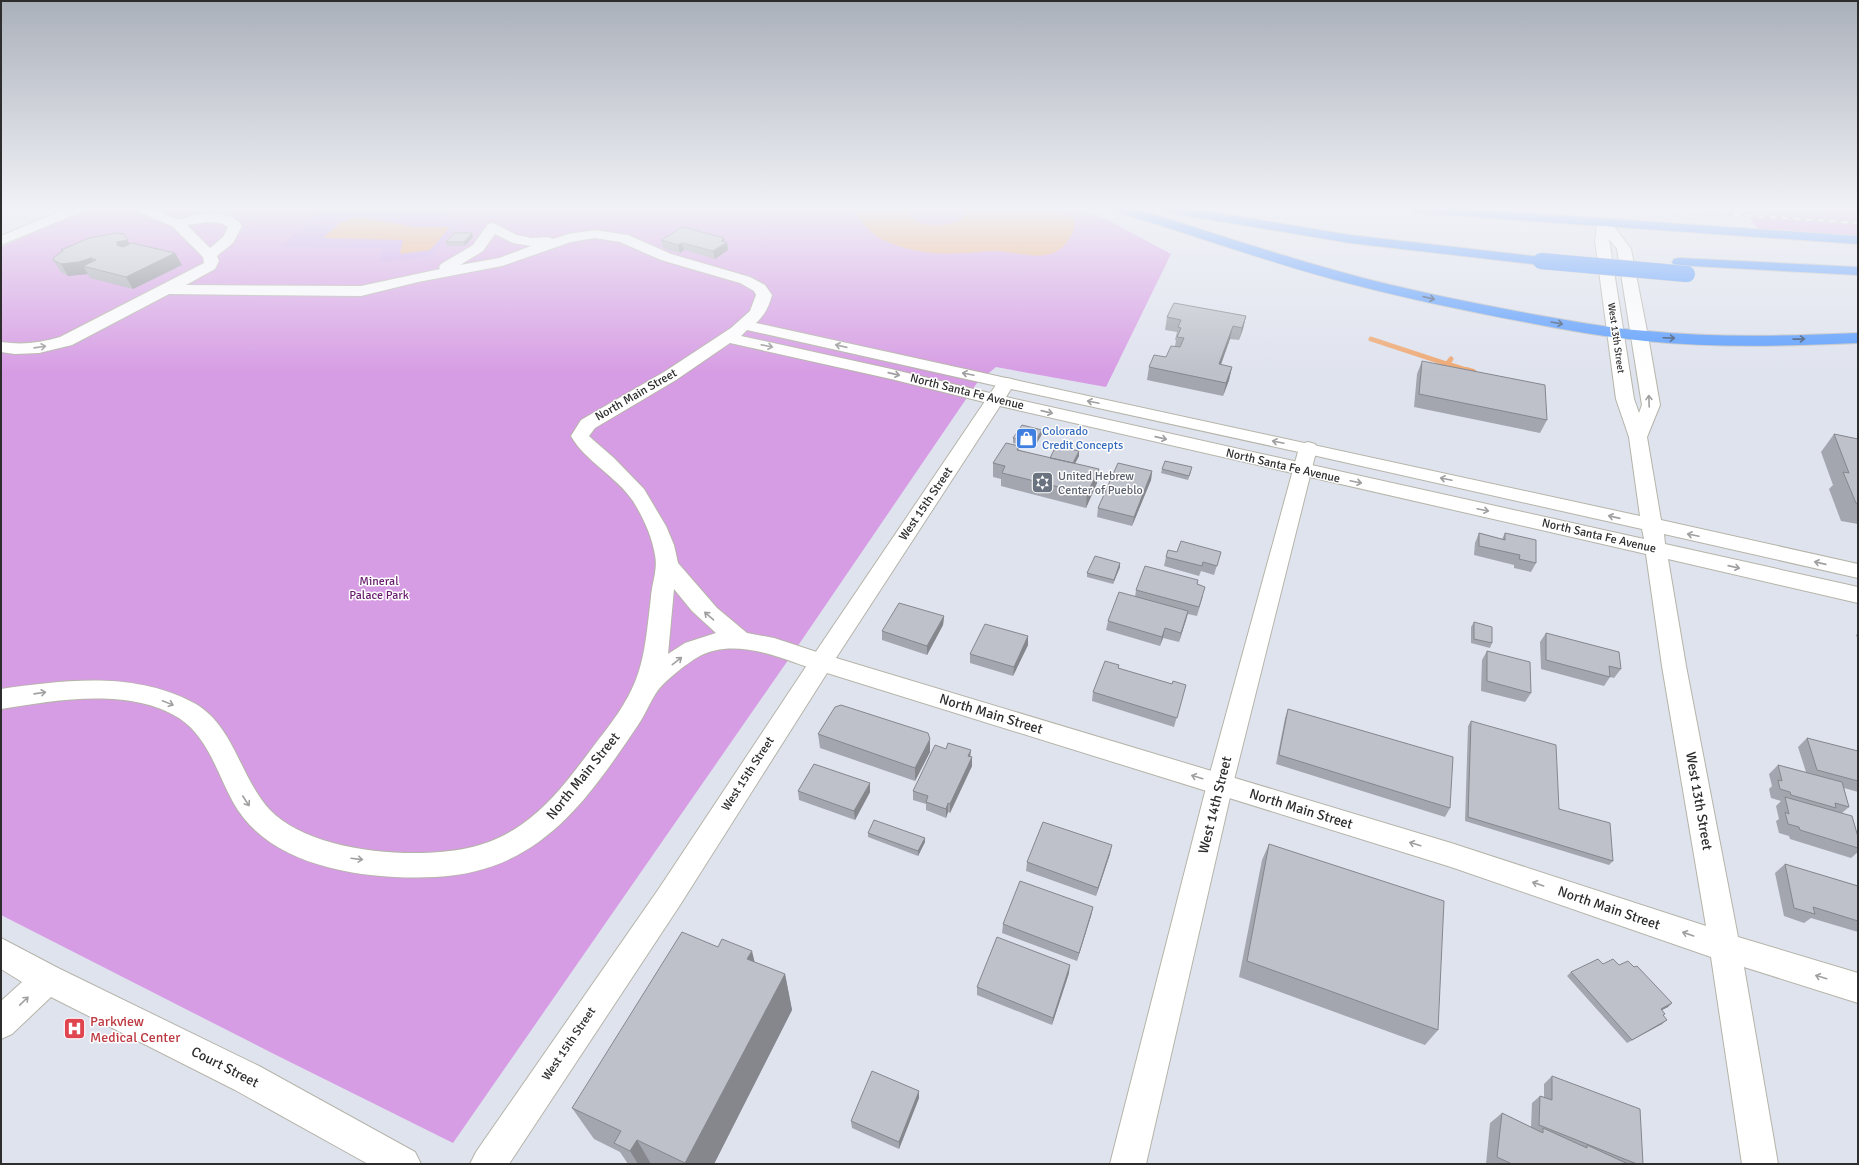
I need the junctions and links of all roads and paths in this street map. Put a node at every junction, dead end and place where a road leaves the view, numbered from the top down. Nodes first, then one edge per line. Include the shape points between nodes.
1 (211, 263) edge
2 (453, 263) edge
3 (495, 263) edge
4 (687, 263) edge
5 (1298, 263) edge
6 (1605, 263) edge
7 (1627, 263) edge
8 (1628, 263) edge
9 (1683, 268) junction
10 (1858, 271) edge
11 (418, 278) junction
12 (1858, 283) edge
13 (168, 289) junction
14 (737, 331) junction
15 (1616, 333) junction
16 (1640, 336) junction
17 (1858, 338) edge
18 (1, 347) edge
19 (1001, 391) junction
20 (1638, 437) junction
21 (1305, 459) junction
22 (1654, 537) junction
23 (667, 564) junction
24 (1858, 571) edge
25 (1858, 595) edge
26 (740, 640) junction
27 (821, 662) junction
28 (647, 686) junction
29 (1, 699) edge
30 (1220, 784) junction
31 (1725, 947) junction
32 (1, 953) edge
33 (47, 979) junction
34 (1858, 988) edge
35 (1, 1023) edge
36 (403, 1164) edge
37 (488, 1164) edge
38 (1128, 1164) edge
39 (1760, 1164) edge

1 - 13 street via 207,269
2 - 11 street
3 - 11 street
4 - 14 street via 753,283 760,288 764,295 756,314
5 -> 15 highway via 1445,302
6 - 15 street, West 13th Street
7 - 16 street, West 13th Street
8 - 9 highway, bridge
9 - 10 highway
9 - 12 highway
11 - 13 street via 362,291
18 -> 13 street via 39,348 66,340
14 - 19 street, North Santa Fe Avenue via 891,374
14 - 23 street, North Main Street via 670,376 594,419 580,436 584,443 620,474 637,493 658,533
15 - 16 highway
15 - 20 street, West 13th Street via 1625,399
16 -> 17 highway via 1752,340
20 -> 16 street, West 13th Street via 1651,405
19 - 21 street, North Santa Fe Avenue
19 - 27 street, West 15th Street
20 - 22 street, West 13th Street
21 - 22 street, North Santa Fe Avenue
21 - 30 street, West 14th Street
24 -> 22 street, North Santa Fe Avenue
22 -> 25 street, North Santa Fe Avenue
22 - 31 street, West 13th Street via 1674,666
26 -> 23 street, North Main Street via 703,610
23 - 28 street, North Main Street via 655,660
26 - 27 street, North Main Street
28 -> 26 street, North Main Street via 692,649 722,639
30 -> 27 street, North Main Street
27 - 37 street, West 15th Street via 670,896
29 -> 28 street, North Main Street via 87,689 117,691 162,700 199,719 213,734 239,791 249,806 264,822 283,835 328,855 403,864 439,864 464,862 510,846 531,834 549,819 624,725
31 -> 30 street, North Main Street via 1502,871
30 - 38 street, West 14th Street
34 -> 31 street, North Main Street
31 - 39 street, West 13th Street
32 - 33 street, Court Street
35 -> 33 street
33 - 36 street, Court Street via 248,1078

